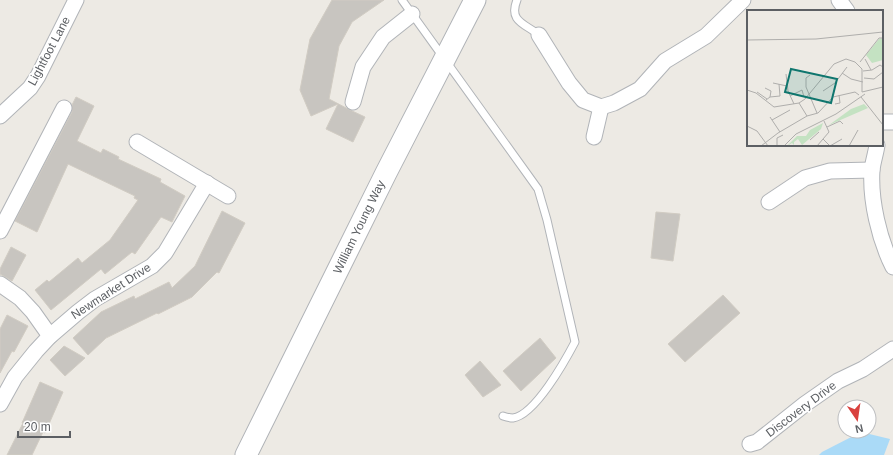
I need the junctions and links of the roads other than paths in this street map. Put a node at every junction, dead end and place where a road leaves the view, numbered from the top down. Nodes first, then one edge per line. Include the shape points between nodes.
1 (76, 0) edge
2 (402, 0) edge
3 (475, 0) edge
4 (517, 0) edge
5 (743, 0) edge
6 (839, 0) edge
7 (846, 10) edge
8 (412, 14) junction
9 (539, 35) joint
10 (445, 60) junction
11 (353, 102) dead end
12 (601, 107) junction
13 (64, 108) dead end
14 (0, 116) edge
15 (594, 137) dead end
16 (137, 142) dead end
17 (877, 146) edge
18 (872, 170) junction
19 (207, 183) junction
20 (228, 196) dead end
21 (769, 202) dead end
22 (0, 230) edge
23 (893, 267) edge
24 (0, 284) edge
25 (50, 336) junction
26 (893, 349) edge
27 (0, 404) edge
28 (503, 416) dead end
29 (750, 444) dead end
30 (246, 455) edge

1 - 14 street, Lightfoot Lane via 38,76 30,88
2 - 8 lane
3 - 10 main road, William Young Way
4 - 9 lane via 514,11 516,19
5 - 12 street via 706,36 665,61 640,89
6 - 7 street
8 - 10 lane
8 - 11 street via 383,37 363,67
9 - 12 street via 569,83 583,100
10 - 28 lane via 538,189 575,342 561,369 534,403 520,415 512,418
10 - 30 main road, William Young Way
12 - 15 street
13 - 22 street
16 - 19 street
17 - 18 street
18 - 21 street via 830,171 805,178
18 - 23 street via 874,210
19 - 20 street
19 - 25 street, Newmarket Drive via 165,253 156,262 95,299
24 - 25 street via 20,298
25 - 27 street, Newmarket Drive via 15,377
26 - 29 street, Discovery Drive via 863,369 838,380 757,442

